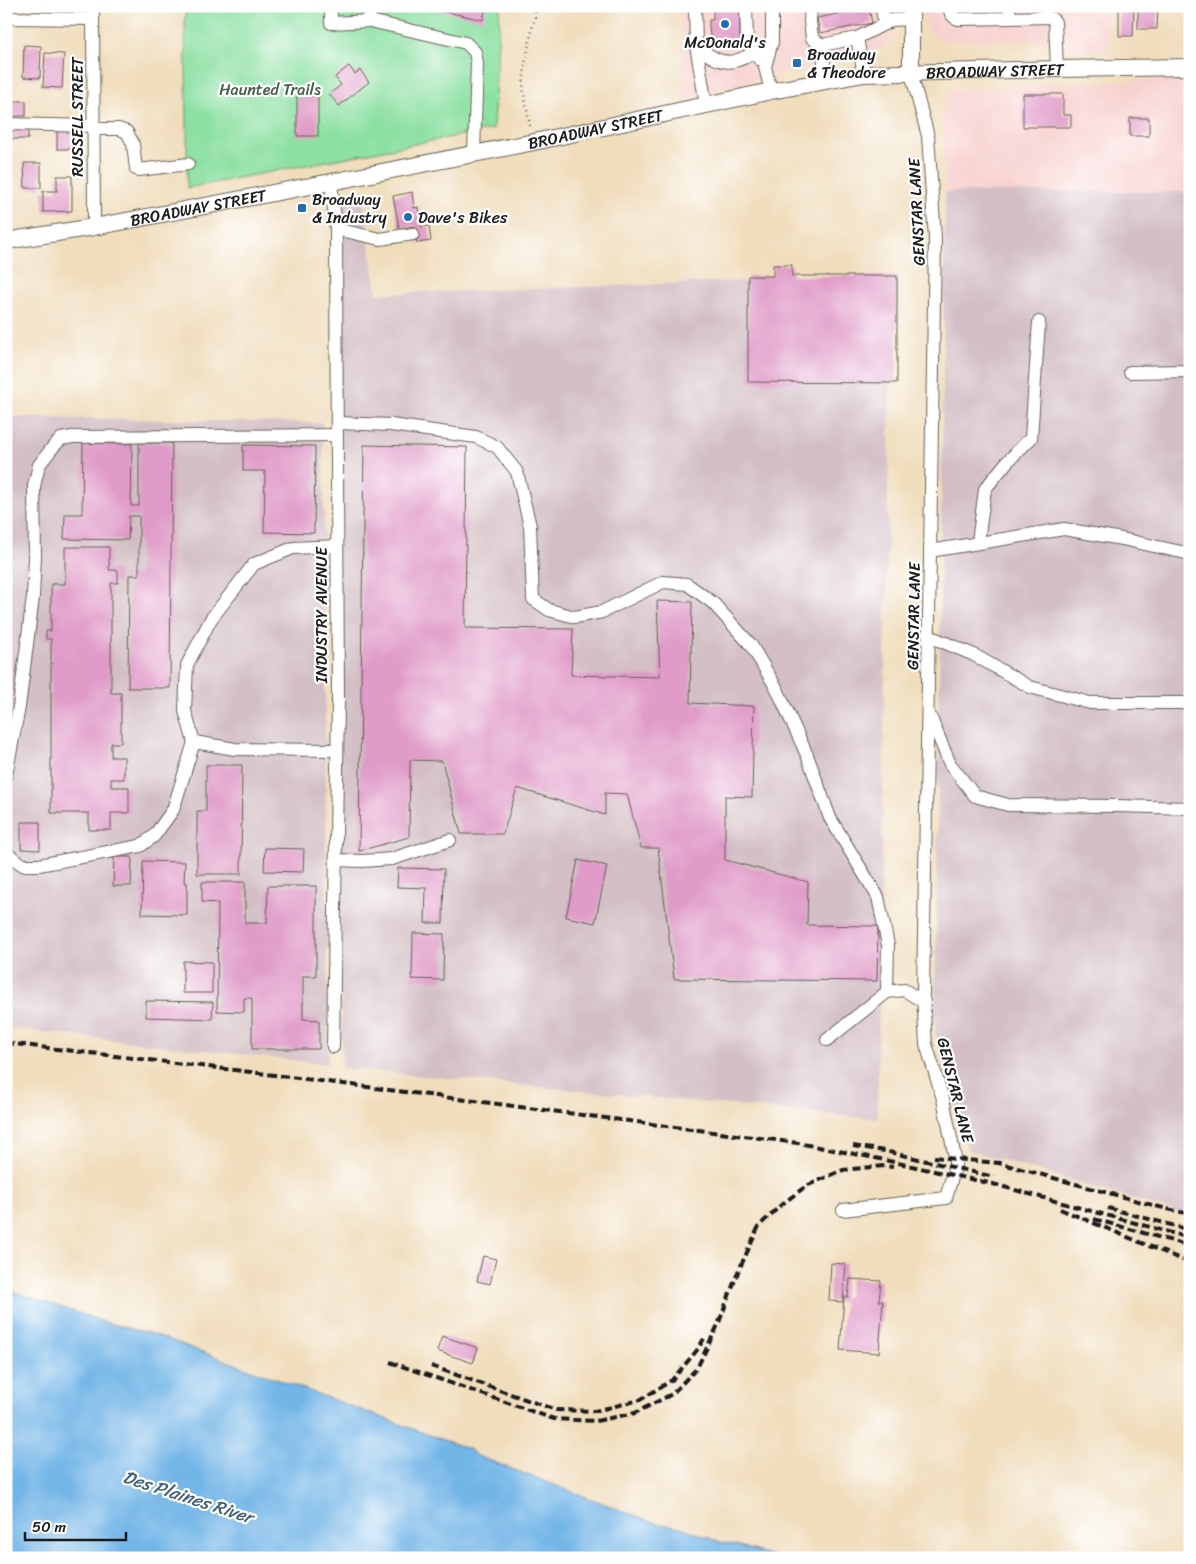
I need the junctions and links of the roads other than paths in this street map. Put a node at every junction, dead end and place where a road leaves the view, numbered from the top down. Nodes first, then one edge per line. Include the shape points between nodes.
1 (331, 6) edge
2 (369, 6) edge
3 (696, 6) edge
4 (746, 6) edge
5 (772, 6) edge
6 (811, 6) edge
7 (881, 6) edge
8 (949, 6) edge
9 (93, 12) edge
10 (1010, 12) edge
11 (911, 13) edge
12 (6, 18) edge
13 (370, 21) junction
14 (885, 24) junction
15 (857, 38) junction
16 (772, 42) junction
17 (822, 45) junction
18 (696, 46) junction
19 (753, 52) junction
20 (765, 67) junction
21 (1190, 68) edge
22 (1057, 69) junction
23 (911, 73) junction
24 (864, 74) junction
25 (826, 81) junction
26 (770, 91) junction
27 (706, 105) junction
28 (6, 124) edge
29 (94, 127) junction
30 (474, 153) junction
31 (188, 164) dead end
32 (331, 182) junction
33 (94, 227) junction
34 (336, 229) junction
35 (413, 234) dead end
36 (6, 241) edge
37 (1039, 322) dead end
38 (1190, 371) edge
39 (1130, 372) dead end
40 (337, 429) junction
41 (978, 542) junction
42 (337, 546) junction
43 (930, 551) junction
44 (1190, 554) edge
45 (929, 636) junction
46 (1190, 703) edge
47 (928, 712) junction
48 (194, 742) junction
49 (337, 750) junction
50 (6, 775) edge
51 (1190, 808) edge
52 (450, 840) dead end
53 (6, 853) edge
54 (336, 860) junction
55 (887, 992) junction
56 (924, 1002) junction
57 (827, 1040) dead end
58 (333, 1047) dead end
59 (843, 1210) dead end

1 - 13 street via 331,23
2 - 13 street
3 - 18 street
4 - 19 street via 747,42
5 - 16 street
6 - 17 street via 812,38
7 - 14 street
8 - 10 street via 953,17 958,19
9 - 12 street
9 - 29 street, RUSSELL STREET
10 - 22 street via 1046,17 1055,22
11 - 14 street
11 - 23 main road
13 - 30 street via 466,43 475,52
14 - 15 street
15 - 17 street
15 - 24 street
16 - 19 street
16 - 20 street
17 - 25 street
18 - 19 street via 706,54 730,63
18 - 27 street
19 - 20 street
20 - 26 street
21 - 22 main road, BROADWAY STREET
22 - 23 main road, BROADWAY STREET
23 - 24 main road, BROADWAY STREET
23 - 43 street, GENSTAR LANE via 928,136 935,238
24 - 25 main road, BROADWAY STREET
25 - 26 main road, BROADWAY STREET
26 - 27 main road, BROADWAY STREET
27 - 30 main road, BROADWAY STREET
28 - 29 street
29 - 31 street via 127,132 133,144 136,169
29 - 33 street, RUSSELL STREET
30 - 32 main road, BROADWAY STREET
32 - 33 main road, BROADWAY STREET
32 - 34 street, INDUSTRY AVENUE
33 - 36 main road, BROADWAY STREET
34 - 35 street via 380,239
34 - 40 street, INDUSTRY AVENUE
37 - 41 street via 1031,438 985,489
38 - 39 street
40 - 42 street, INDUSTRY AVENUE
40 - 50 street via 72,436 61,439 53,447 39,465 34,486 33,597 19,707
40 - 55 street via 391,425 476,437 497,447 517,472 530,526 533,599 549,610 575,616 602,612 663,582 687,584 713,604 751,645 777,690 807,755 830,818 878,897 888,946
41 - 43 street
41 - 44 street via 1064,529
42 - 48 street via 292,548 254,564 211,619 186,665 184,711
42 - 49 street, INDUSTRY AVENUE
43 - 45 street, GENSTAR LANE
45 - 46 street via 974,655 1030,687 1090,703
45 - 47 street, GENSTAR LANE
47 - 51 street via 950,764 975,796 1008,805
47 - 56 street, GENSTAR LANE
48 - 49 street via 235,749
48 - 53 street via 173,810 154,836 140,846 39,865 23,865
49 - 54 street, INDUSTRY AVENUE
52 - 54 street via 392,859
54 - 58 street, INDUSTRY AVENUE
55 - 56 street via 904,990
55 - 57 street
56 - 59 street, GENSTAR LANE via 926,1044 943,1099 955,1158 946,1198

